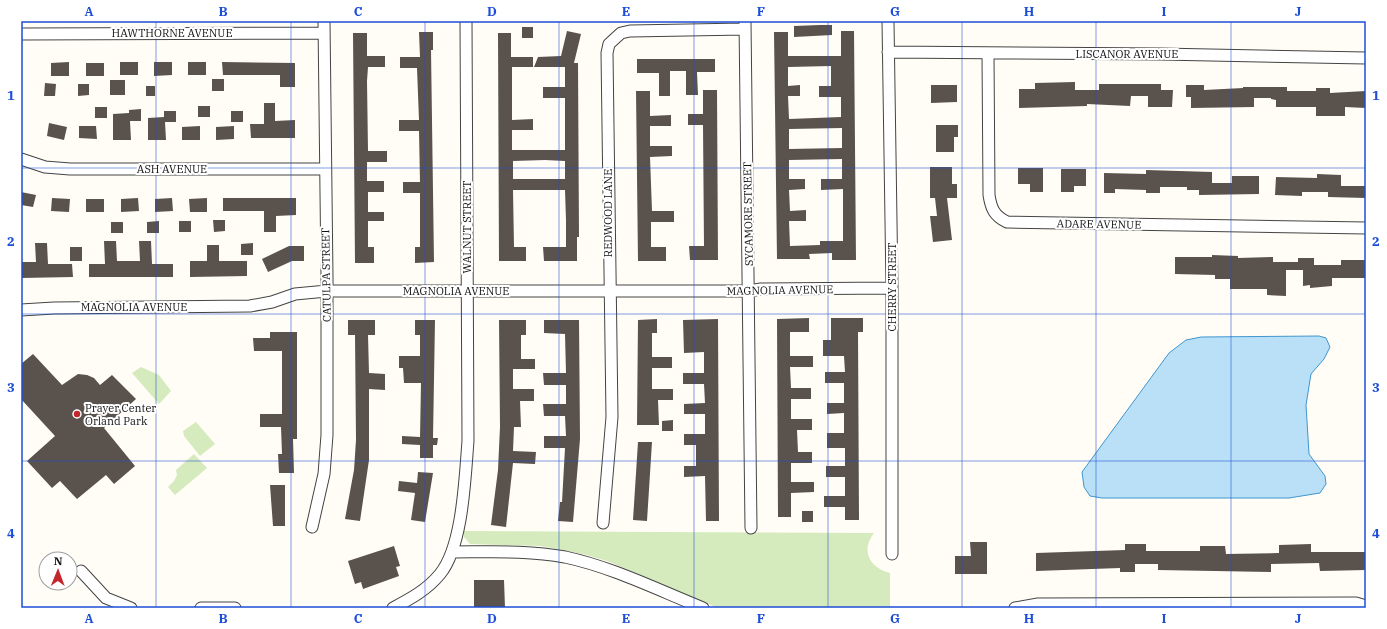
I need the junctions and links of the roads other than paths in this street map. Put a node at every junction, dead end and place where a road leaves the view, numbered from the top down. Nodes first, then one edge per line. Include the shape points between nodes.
1 (324, 21) edge
2 (466, 21) edge
3 (888, 21) edge
4 (745, 25) edge
5 (324, 33) junction
6 (21, 34) edge
7 (888, 52) junction
8 (988, 54) junction
9 (1366, 58) edge
10 (21, 159) edge
11 (324, 169) junction
12 (1366, 228) edge
13 (892, 288) junction
14 (468, 291) junction
15 (609, 291) junction
16 (749, 291) junction
17 (327, 292) junction
18 (21, 310) edge
19 (603, 523) dead end
20 (312, 527) dead end
21 (751, 528) dead end
22 (452, 552) junction
23 (892, 554) dead end
24 (82, 571) dead end
25 (1366, 606) edge
26 (131, 608) edge
27 (201, 608) edge
28 (235, 608) edge
29 (393, 608) edge
30 (703, 608) edge
31 (1015, 608) edge

1 - 5 street, CATULPA STREET
2 - 14 street, WALNUT STREET
3 - 7 street, CHERRY STREET
4 - 15 street, REDWOOD LANE via 630,31 621,34 609,44
4 - 16 street, SYCAMORE STREET
5 - 6 street, HAWTHORNE AVENUE
5 - 11 street, CATULPA STREET
7 - 8 street, LISCANOR AVENUE
7 - 13 street, CHERRY STREET
8 - 9 street, LISCANOR AVENUE
8 - 12 street, ADARE AVENUE via 989,195 994,213 1007,222
10 - 11 street, ASH AVENUE via 45,166 70,169
11 - 17 street, CATULPA STREET
13 - 16 street, MAGNOLIA AVENUE
13 - 23 street, CHERRY STREET
14 - 15 street, MAGNOLIA AVENUE
14 - 17 street, MAGNOLIA AVENUE
14 - 22 street, WALNUT STREET via 468,441 461,506
15 - 16 street, MAGNOLIA AVENUE
15 - 19 street, REDWOOD LANE via 612,417
16 - 21 street, SYCAMORE STREET
17 - 18 street, MAGNOLIA AVENUE via 295,294 250,306
17 - 20 street, CATULPA STREET via 326,455
22 - 29 street, WALNUT STREET via 440,574 420,594
22 - 30 street via 520,552 566,558 622,575
24 - 26 street via 106,598
25 - 31 street via 1356,603 1046,604
27 - 28 street

